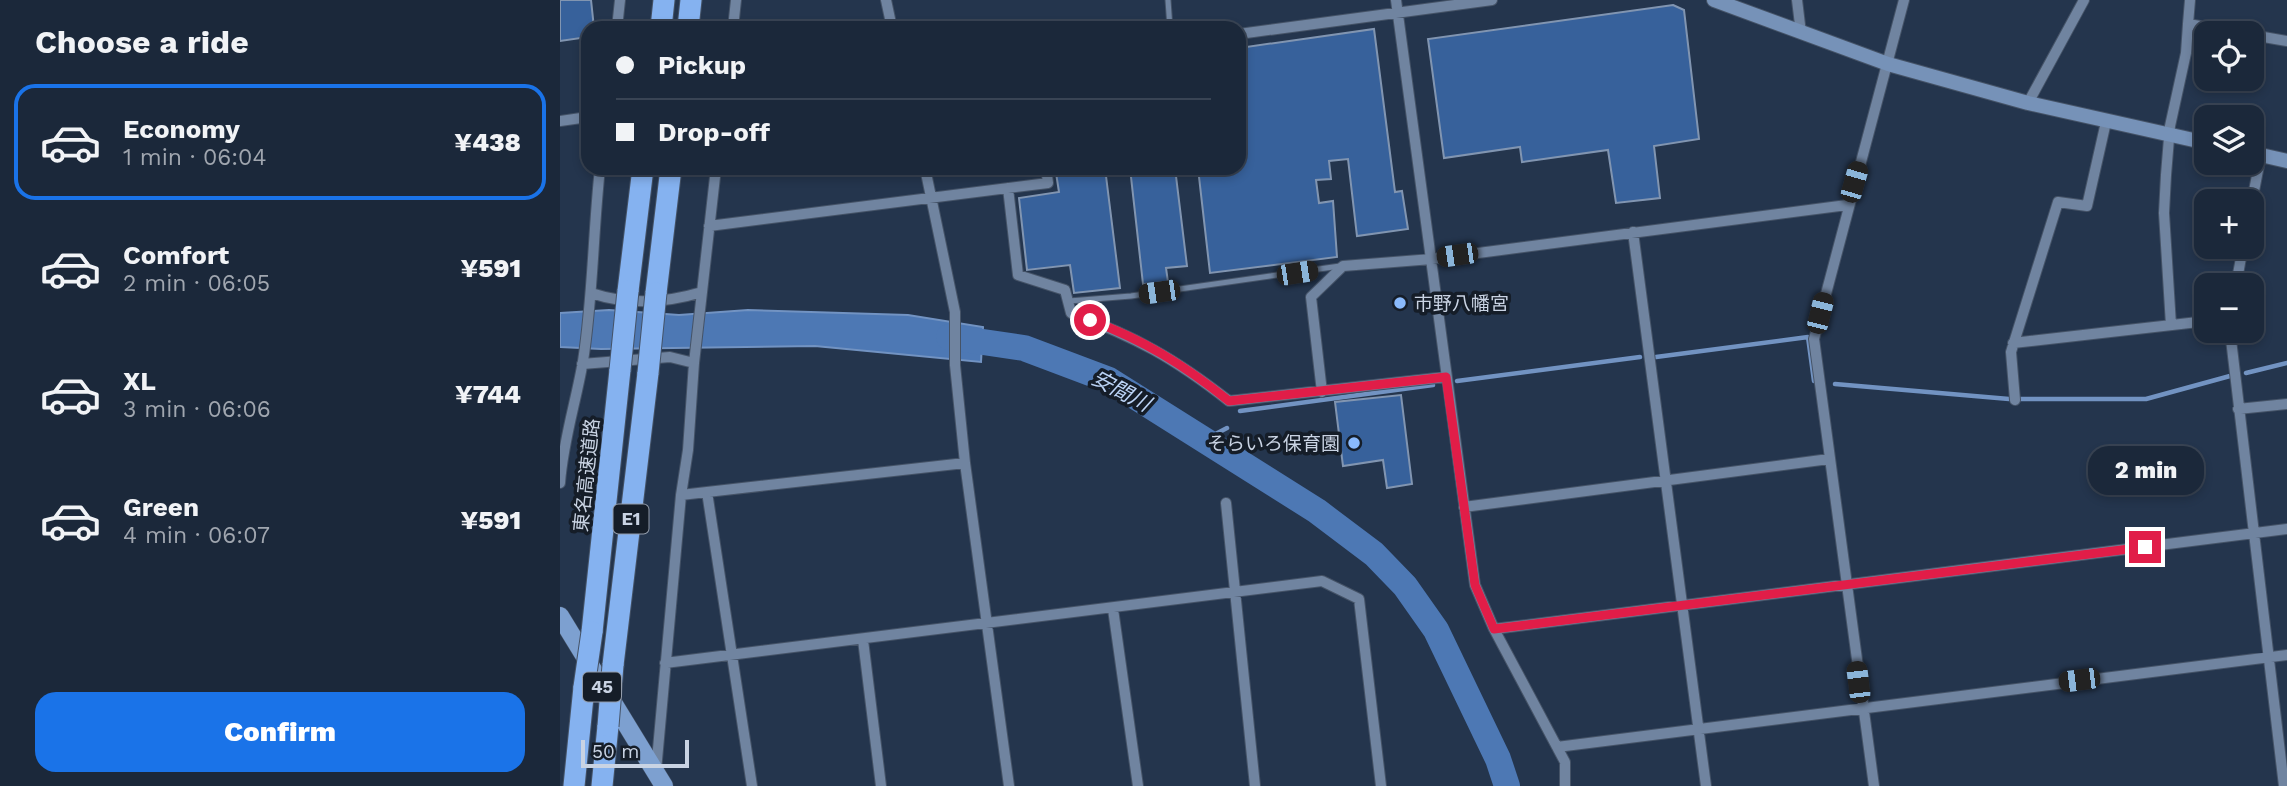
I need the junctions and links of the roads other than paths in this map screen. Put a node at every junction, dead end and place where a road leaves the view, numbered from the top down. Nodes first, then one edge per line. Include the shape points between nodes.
1 (620, 0) edge
2 (664, 0) edge
3 (691, 0) edge
4 (736, 0) edge
5 (886, 0) edge
6 (1168, 0) edge
7 (1396, 0) edge
8 (1492, 0) edge
9 (1714, 0) edge
10 (1797, 0) edge
11 (1904, 0) edge
12 (2084, 0) edge
13 (2190, 0) edge
14 (1398, 13) junction
15 (618, 21) edge
16 (662, 21) edge
17 (689, 21) edge
18 (734, 21) edge
19 (890, 21) edge
20 (1170, 21) edge
21 (2188, 24) junction
22 (2194, 25) edge
23 (1246, 33) edge
24 (1801, 33) junction
25 (2264, 37) edge
26 (2287, 41) edge
27 (1888, 64) junction
28 (2028, 103) junction
29 (581, 118) edge
30 (560, 121) edge
31 (2106, 122) junction
32 (2171, 135) junction
33 (2194, 140) edge
34 (2264, 156) edge
35 (2287, 161) edge
36 (599, 175) edge
37 (642, 175) edge
38 (670, 175) edge
39 (715, 175) edge
40 (927, 175) edge
41 (1047, 175) edge
42 (1008, 188) junction
43 (932, 195) junction
44 (1847, 205) junction
45 (709, 226) junction
46 (1633, 232) junction
47 (1432, 258) junction
48 (1343, 266) junction
49 (591, 293) junction
50 (701, 298) junction
51 (1068, 301) junction
52 (2194, 322) edge
53 (2171, 325) junction
54 (2013, 343) junction
55 (2231, 343) edge
56 (583, 360) junction
57 (694, 361) junction
58 (1446, 377) junction
59 (1322, 392) junction
60 (2015, 400) dead end
61 (2287, 404) edge
62 (2238, 410) junction
63 (1829, 459) junction
64 (965, 463) junction
65 (1665, 480) junction
66 (560, 483) edge
67 (706, 492) junction
68 (681, 495) junction
69 (1226, 503) dead end
70 (1464, 506) junction
71 (2287, 529) edge
72 (2253, 533) junction
73 (1846, 584) junction
74 (1234, 590) junction
75 (1682, 606) junction
76 (1113, 609) junction
77 (987, 624) junction
78 (563, 629) edge
79 (1494, 629) junction
80 (863, 640) junction
81 (733, 655) junction
82 (2287, 655) edge
83 (2269, 657) junction
84 (665, 663) junction
85 (1862, 706) junction
86 (1698, 728) junction
87 (1557, 747) junction
88 (658, 781) edge
89 (574, 786) edge
90 (602, 786) edge
91 (752, 786) edge
92 (881, 786) edge
93 (1009, 786) edge
94 (1138, 786) edge
95 (1255, 786) edge
96 (1381, 786) edge
97 (1565, 786) edge
98 (1706, 786) edge
99 (1874, 786) edge
100 (2284, 786) edge

1 - 15 street
2 - 16 highway
3 - 17 highway
4 - 18 street
5 - 19 street
6 - 20 lane
7 - 14 street
8 - 14 street
9 - 24 street
10 - 24 street
11 - 27 street
12 - 28 street
13 - 21 street
14 - 23 street
14 - 47 street
21 - 22 street
21 - 32 street
24 - 27 street
25 - 26 street
27 - 28 street
27 - 44 street
28 - 31 street
29 - 30 street
31 - 32 street
31 - 54 street via 2087,206 2058,202
32 - 33 street
32 - 53 street via 2164,213
34 - 35 street
36 - 49 street
37 - 89 highway, 東名高速道路 / E1, bridge
38 - 90 highway, E1, bridge
39 - 45 street
40 - 43 street
41 - 42 street via 1048,183
42 - 43 street
42 - 51 street via 1018,275 1065,290
43 - 45 street
43 - 64 street via 955,316 954,365
44 - 46 street
44 - 63 street via 1814,339
45 - 50 street
46 - 47 street
46 - 65 street
47 - 48 street
47 - 58 street
48 - 51 lane
48 - 59 street via 1311,297
49 - 50 street via 616,301
49 - 56 street
50 - 57 street
51 - 59 street via 1071,313 1169,356 1229,401
52 - 53 street
53 - 54 street
54 - 60 street
55 - 62 street
56 - 57 street via 670,357
56 - 66 street via 566,430
57 - 68 street
58 - 59 street
58 - 70 street
61 - 62 street
62 - 72 street
63 - 65 street
63 - 73 street
64 - 67 street
64 - 77 street
65 - 70 street
65 - 75 street
67 - 68 street
67 - 81 street
68 - 84 street
69 - 74 street
70 - 79 street via 1475,585
71 - 72 street
72 - 73 street
72 - 83 street
73 - 75 street
73 - 85 street
74 - 76 street
74 - 95 street
74 - 96 street via 1322,581 1359,599
75 - 79 street
75 - 86 street
76 - 77 street
76 - 94 street
77 - 80 street
77 - 93 street
78 - 88 main road, 45
79 - 87 street
80 - 81 street
80 - 92 street
81 - 84 street
81 - 91 street
82 - 83 street
83 - 85 street
83 - 100 street
84 - 88 street
85 - 86 street
85 - 99 street
86 - 87 street
86 - 98 street
87 - 97 street via 1565,762

